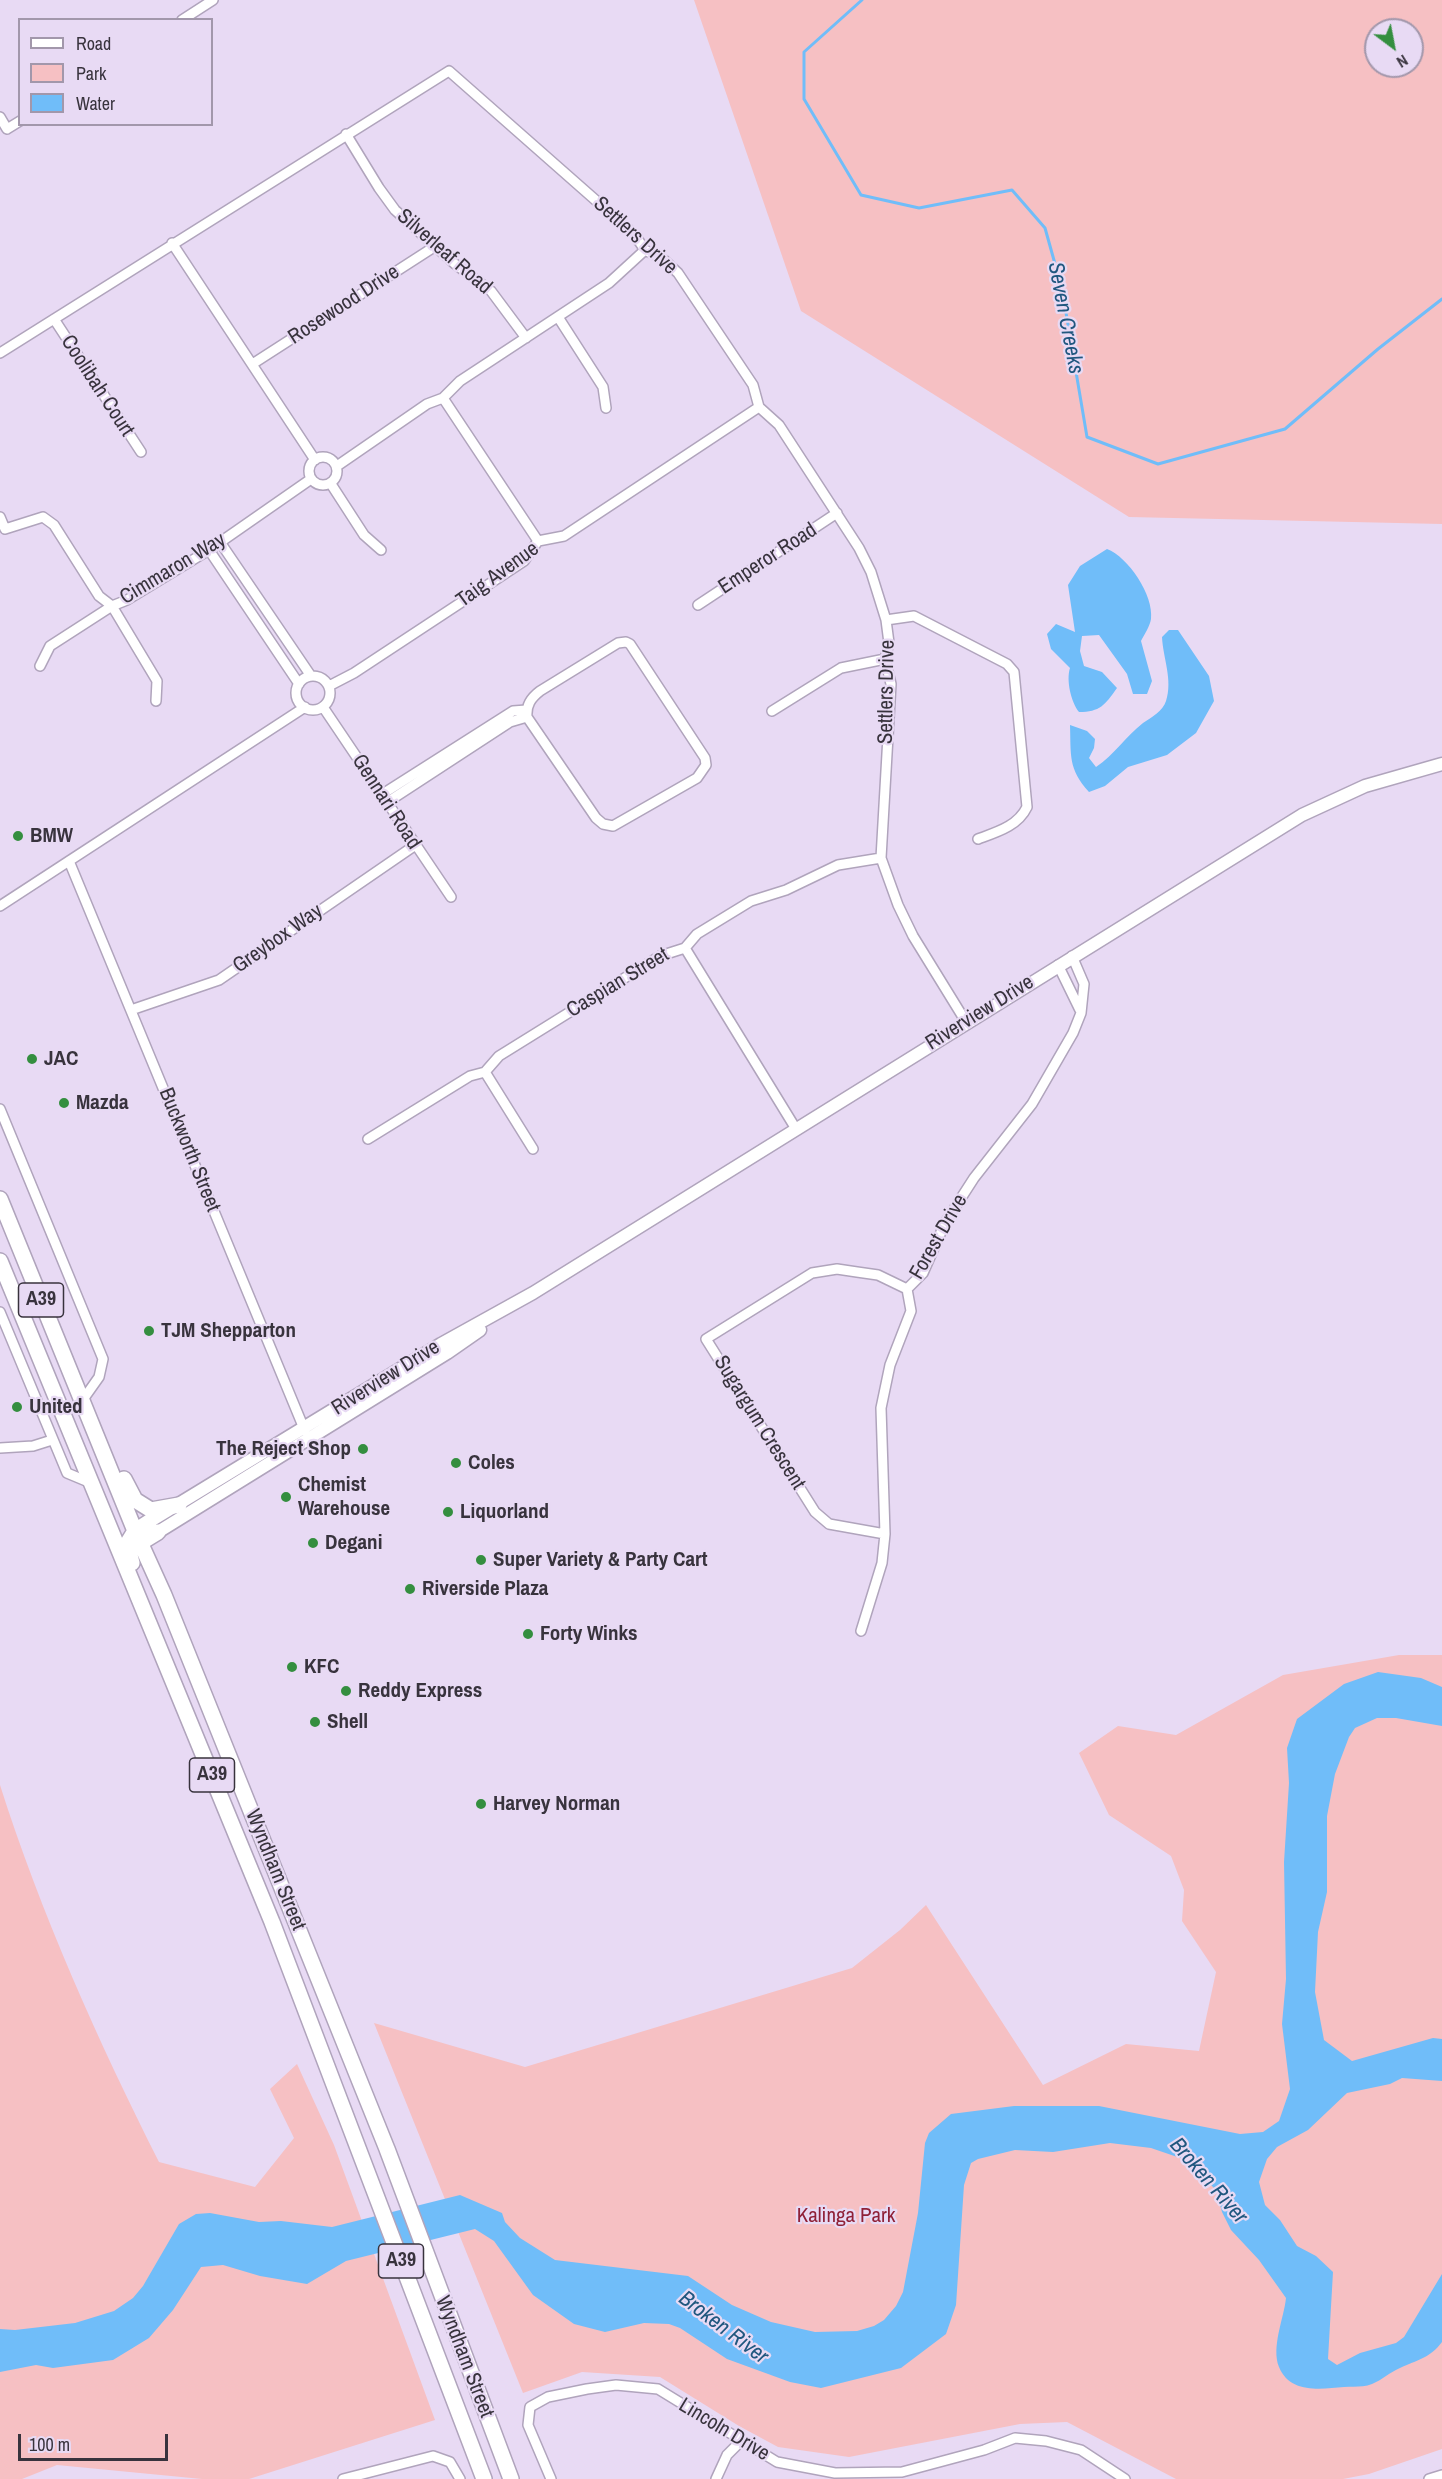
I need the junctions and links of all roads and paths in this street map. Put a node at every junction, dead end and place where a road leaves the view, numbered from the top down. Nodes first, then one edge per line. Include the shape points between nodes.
1 (213, 0) edge
2 (185, 18) edge
3 (0, 117) edge
4 (18, 122) edge
5 (346, 134) junction
6 (172, 243) junction
7 (434, 247) junction
8 (645, 250) junction
9 (558, 317) junction
10 (54, 320) junction
11 (526, 338) junction
12 (0, 353) edge
13 (254, 363) junction
14 (443, 398) junction
15 (759, 406) junction
16 (606, 408) dead end
17 (141, 452) dead end
18 (315, 460) junction
19 (337, 466) junction
20 (311, 479) junction
21 (331, 484) junction
22 (837, 513) junction
23 (0, 517) edge
24 (220, 542) junction
25 (537, 542) junction
26 (209, 550) junction
27 (381, 550) dead end
28 (698, 605) dead end
29 (112, 606) junction
30 (886, 620) junction
31 (885, 659) junction
32 (40, 666) dead end
33 (311, 676) junction
34 (299, 684) junction
35 (328, 686) junction
36 (156, 701) dead end
37 (305, 707) junction
38 (323, 707) junction
39 (772, 711) dead end
40 (527, 713) junction
41 (1442, 764) edge
42 (384, 799) junction
43 (978, 839) dead end
44 (414, 846) junction
45 (881, 858) junction
46 (69, 861) junction
47 (451, 897) dead end
48 (0, 906) edge
49 (685, 948) junction
50 (1072, 956) junction
51 (1058, 965) junction
52 (131, 1010) junction
53 (1081, 1013) junction
54 (966, 1022) junction
55 (485, 1072) junction
56 (0, 1109) edge
57 (796, 1129) junction
58 (0, 1130) edge
59 (11, 1136) junction
60 (368, 1139) dead end
61 (533, 1149) dead end
62 (0, 1199) edge
63 (0, 1261) edge
64 (908, 1289) junction
65 (0, 1312) edge
66 (83, 1402) junction
67 (306, 1434) junction
68 (52, 1440) junction
69 (0, 1448) edge
70 (91, 1483) junction
71 (179, 1505) junction
72 (108, 1525) junction
73 (142, 1534) junction
74 (885, 1534) junction
75 (861, 1630) dead end
76 (182, 1701) junction
77 (269, 1856) junction
78 (259, 1891) junction
79 (320, 1982) junction
80 (308, 2015) junction
81 (530, 2407) joint
82 (740, 2442) junction
83 (1442, 2475) edge
84 (342, 2479) edge
85 (460, 2479) edge
86 (484, 2479) edge
87 (511, 2479) edge
88 (551, 2479) edge
89 (716, 2479) edge
90 (1125, 2479) edge
91 (1429, 2479) edge

1 - 2 street
3 - 4 street via 7,129
5 - 6 street, Settlers Drive
5 - 7 street, Silverleaf Road via 390,203
5 - 8 street, Settlers Drive via 449,70 634,234
6 - 10 street
6 - 13 street
7 - 11 street, Silverleaf Road via 491,291
7 - 13 street, Rosewood Drive
8 - 9 street via 609,283
8 - 15 street, Settlers Drive via 678,273 753,385
9 - 11 street
9 - 16 street via 603,387
10 - 12 street
10 - 17 street, Coolibah Court
11 - 14 street via 460,381
13 - 18 street
14 - 19 street via 427,404
14 - 25 street
15 - 22 street, Settlers Drive via 779,425
15 - 25 street, Taig Avenue via 564,536
18 - 19 street via 327,457
18 - 20 street via 310,467
19 - 21 street via 338,474
20 - 21 street via 320,485
20 - 24 street, Cimmaron Way
21 - 27 street via 364,535
22 - 28 street, Emperor Road
22 - 30 street, Settlers Drive via 871,572
23 - 29 street, Cimmaron Way via 5,529 43,518 54,525 99,596
24 - 26 street, Cimmaron Way
24 - 33 street
25 - 35 street, Taig Avenue via 524,561 354,673
26 - 29 street, Cimmaron Way
26 - 34 street
29 - 32 street via 50,646
29 - 36 street via 157,681
30 - 31 street, Settlers Drive via 889,643
30 - 43 street via 914,616 1007,664 1014,672 1027,807 1018,820
31 - 39 street via 841,668
31 - 45 street, Settlers Drive via 891,684
33 - 34 street
33 - 35 street via 321,678
34 - 37 street via 297,697
35 - 38 street via 329,697
37 - 38 street
37 - 46 street
38 - 42 street, Gennari Road
40 - 40 street via 530,700 540,691 618,643 626,642 706,765 698,778 619,825 608,825 596,818
40 - 42 street via 513,711
41 - 50 street, Riverview Drive via 1384,779 1320,805
42 - 44 street, Gennari Road
44 - 47 street, Gennari Road
44 - 52 street, Greybox Way via 219,980
45 - 49 street, Caspian Street via 838,865 786,890 751,901 697,934
45 - 54 street, Settlers Drive via 913,936
46 - 48 street
46 - 52 street, Buckworth Street
49 - 55 street, Caspian Street via 660,956 499,1056
49 - 57 street
50 - 51 street, Riverview Drive
50 - 53 street, Forest Drive via 1084,984
51 - 53 street
51 - 54 street, Riverview Drive
52 - 67 street, Buckworth Street
53 - 64 street, Forest Drive via 1032,1104 974,1178 945,1223 923,1273
54 - 57 street, Riverview Drive
55 - 60 street, Caspian Street via 470,1076
55 - 61 street
56 - 59 street
57 - 67 street, Riverview Drive via 533,1293 447,1353
58 - 59 street
59 - 66 street via 103,1359 99,1377
62 - 66 highway, Wyndham Street / A39
63 - 70 highway, Wyndham Street / A39
64 - 74 street, Forest Drive via 911,1311 890,1365 881,1408
64 - 74 street, Sugargum Crescent via 868,1273 837,1269 812,1273 706,1338 815,1512 829,1524
65 - 68 street
66 - 71 highway via 102,1429 135,1500 152,1510
66 - 73 highway, Wyndham Street / A39
67 - 71 street, Riverview Drive
67 - 73 street, Riverview Drive
68 - 69 street via 33,1446
68 - 70 street via 67,1473
70 - 72 highway, Wyndham Street / A39
71 - 73 street, Riverview Drive
72 - 73 highway via 116,1538
72 - 76 highway, Wyndham Street / A39
73 - 76 highway via 132,1565 174,1669
73 - 77 highway, Wyndham Street / A39
74 - 75 street, Forest Drive via 882,1563
76 - 78 highway, Wyndham Street / A39
77 - 78 highway via 260,1876
77 - 79 highway, Wyndham Street / A39
78 - 80 highway, Wyndham Street / A39
79 - 80 highway via 319,2000
79 - 87 highway, Wyndham Street / A39
80 - 86 highway, Wyndham Street / A39
81 - 82 street, Lincoln Drive via 548,2397 587,2389 616,2385 658,2389
81 - 88 street, Wyndham Street via 528,2425
82 - 89 street via 727,2455
82 - 90 street, Lincoln Drive via 777,2462 835,2473 902,2472 1015,2438 1081,2450
83 - 91 street
84 - 85 street via 433,2456 450,2462

